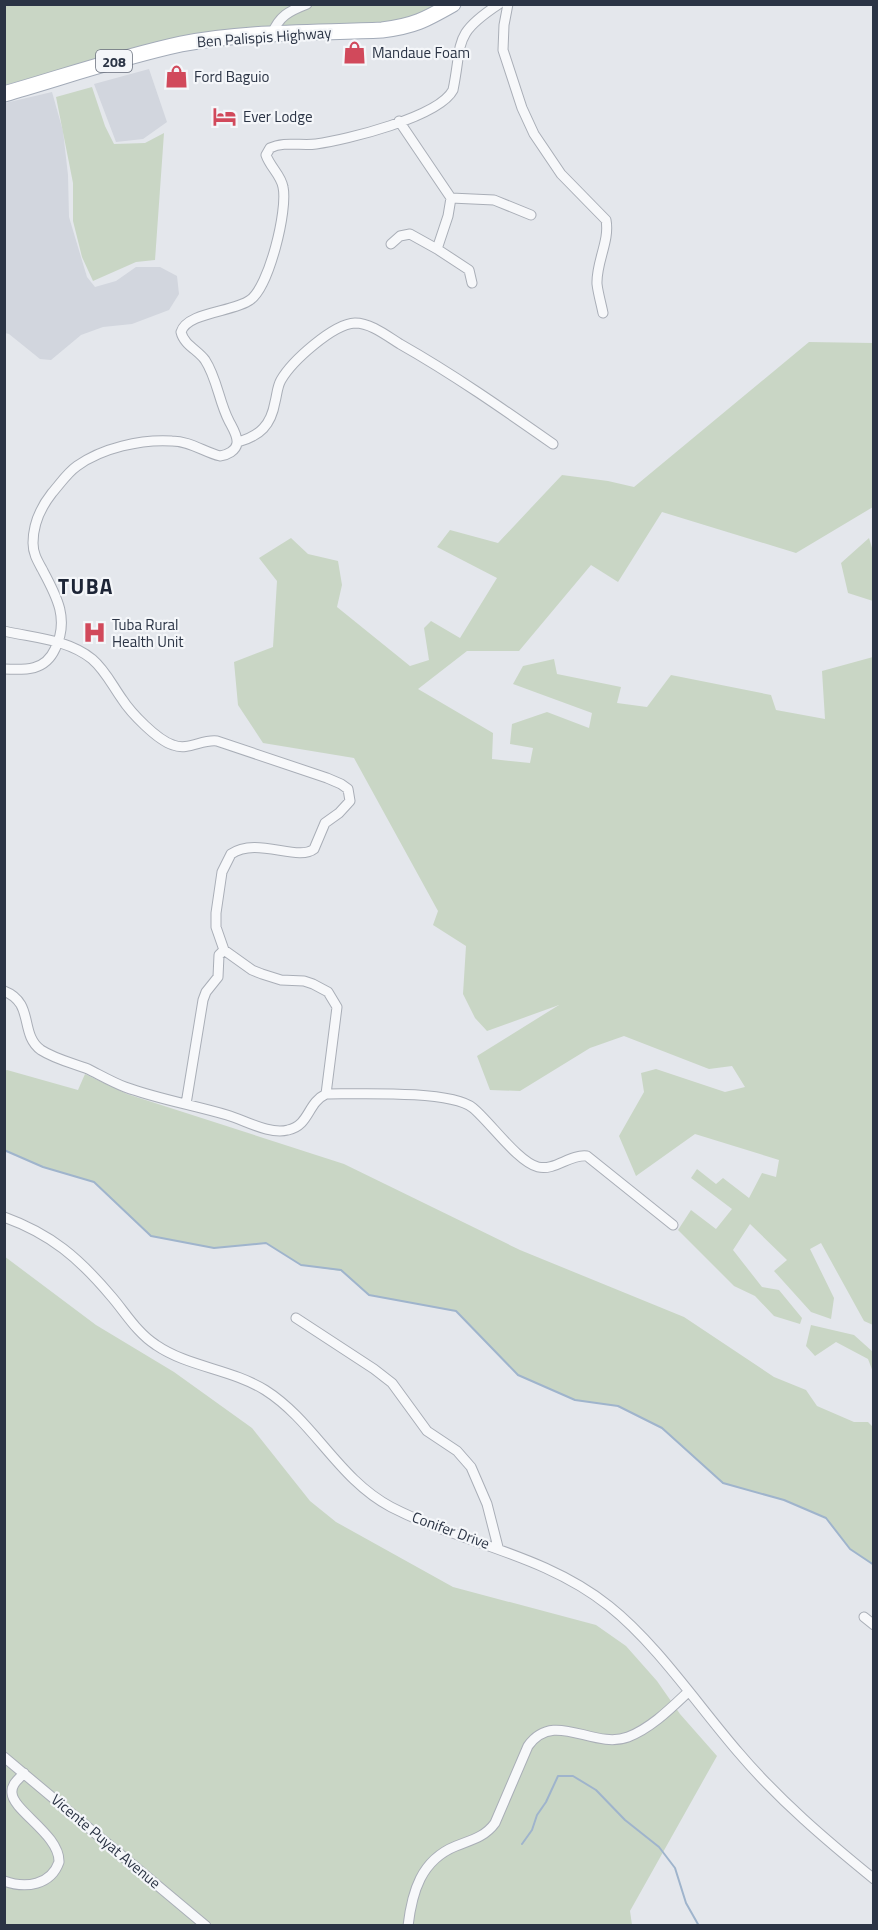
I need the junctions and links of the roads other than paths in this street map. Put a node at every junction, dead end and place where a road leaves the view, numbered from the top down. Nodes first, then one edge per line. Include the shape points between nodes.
1 (307, 4) edge
2 (453, 4) edge
3 (499, 4) edge
4 (508, 4) edge
5 (273, 34) junction
6 (4, 94) edge
7 (399, 121) junction
8 (451, 198) junction
9 (531, 215) dead end
10 (391, 244) dead end
11 (437, 249) junction
12 (472, 283) dead end
13 (603, 313) dead end
14 (238, 442) junction
15 (554, 444) dead end
16 (4, 631) edge
17 (58, 642) junction
18 (4, 669) edge
19 (224, 950) junction
20 (4, 991) edge
21 (326, 1094) junction
22 (186, 1104) junction
23 (4, 1217) edge
24 (673, 1225) dead end
25 (296, 1318) dead end
26 (498, 1547) junction
27 (864, 1617) dead end
28 (873, 1625) edge
29 (688, 1692) junction
30 (4, 1757) edge
31 (24, 1773) junction
32 (873, 1880) edge
33 (4, 1881) edge
34 (206, 1926) edge
35 (408, 1926) edge

1 - 5 street via 281,17
2 - 5 main road, Ben Palispis Highway / 208 via 406,27
3 - 7 street via 464,33 450,95 427,111
4 - 13 street via 503,50 526,117 561,174 606,220 597,283
5 - 6 main road, Ben Palispis Highway / 208 via 182,44
7 - 8 street
7 - 14 street via 352,138 278,145 268,151 267,159 280,178 285,199 280,231 263,283 250,300 187,323 181,332 207,364
8 - 9 street via 494,200
8 - 11 street
10 - 11 street via 410,234
11 - 12 street via 469,270
14 - 15 street via 254,436 268,424 281,380 316,343 328,333 356,323 371,327 439,367
14 - 17 street via 230,453 220,456 183,442 147,442 93,456 65,478 40,510 33,542 37,560 62,613
16 - 17 street
17 - 18 street via 42,666
17 - 19 street via 94,660 125,703 168,743 182,747 218,741 327,778 348,789 350,801 325,823 311,852 244,848 227,858 216,913
19 - 21 street via 262,975 304,981 328,992 337,1007
19 - 22 street via 219,955 218,977 203,1000
20 - 22 street via 15,995 21,1003 30,1035 42,1051 125,1087
21 - 22 street via 318,1098 302,1123 280,1132
21 - 24 street via 422,1095 471,1106 531,1164 543,1167 587,1156
23 - 26 street, Conifer Drive via 45,1234 65,1249 156,1345 263,1389 280,1401 369,1495 428,1523
25 - 26 street via 392,1383 427,1431 457,1451 471,1467 487,1504
26 - 29 street, Conifer Drive via 582,1587 610,1607 638,1633
27 - 28 street
29 - 32 street, Conifer Drive via 779,1798
29 - 35 street via 653,1723 627,1737 605,1739 563,1730 546,1731 534,1737 495,1824 482,1836 452,1848 422,1874 411,1901
30 - 31 street, Vicente Puyat Avenue
31 - 33 street via 12,1789 14,1800 57,1847 59,1862 42,1882 29,1886
31 - 34 street, Vicente Puyat Avenue

